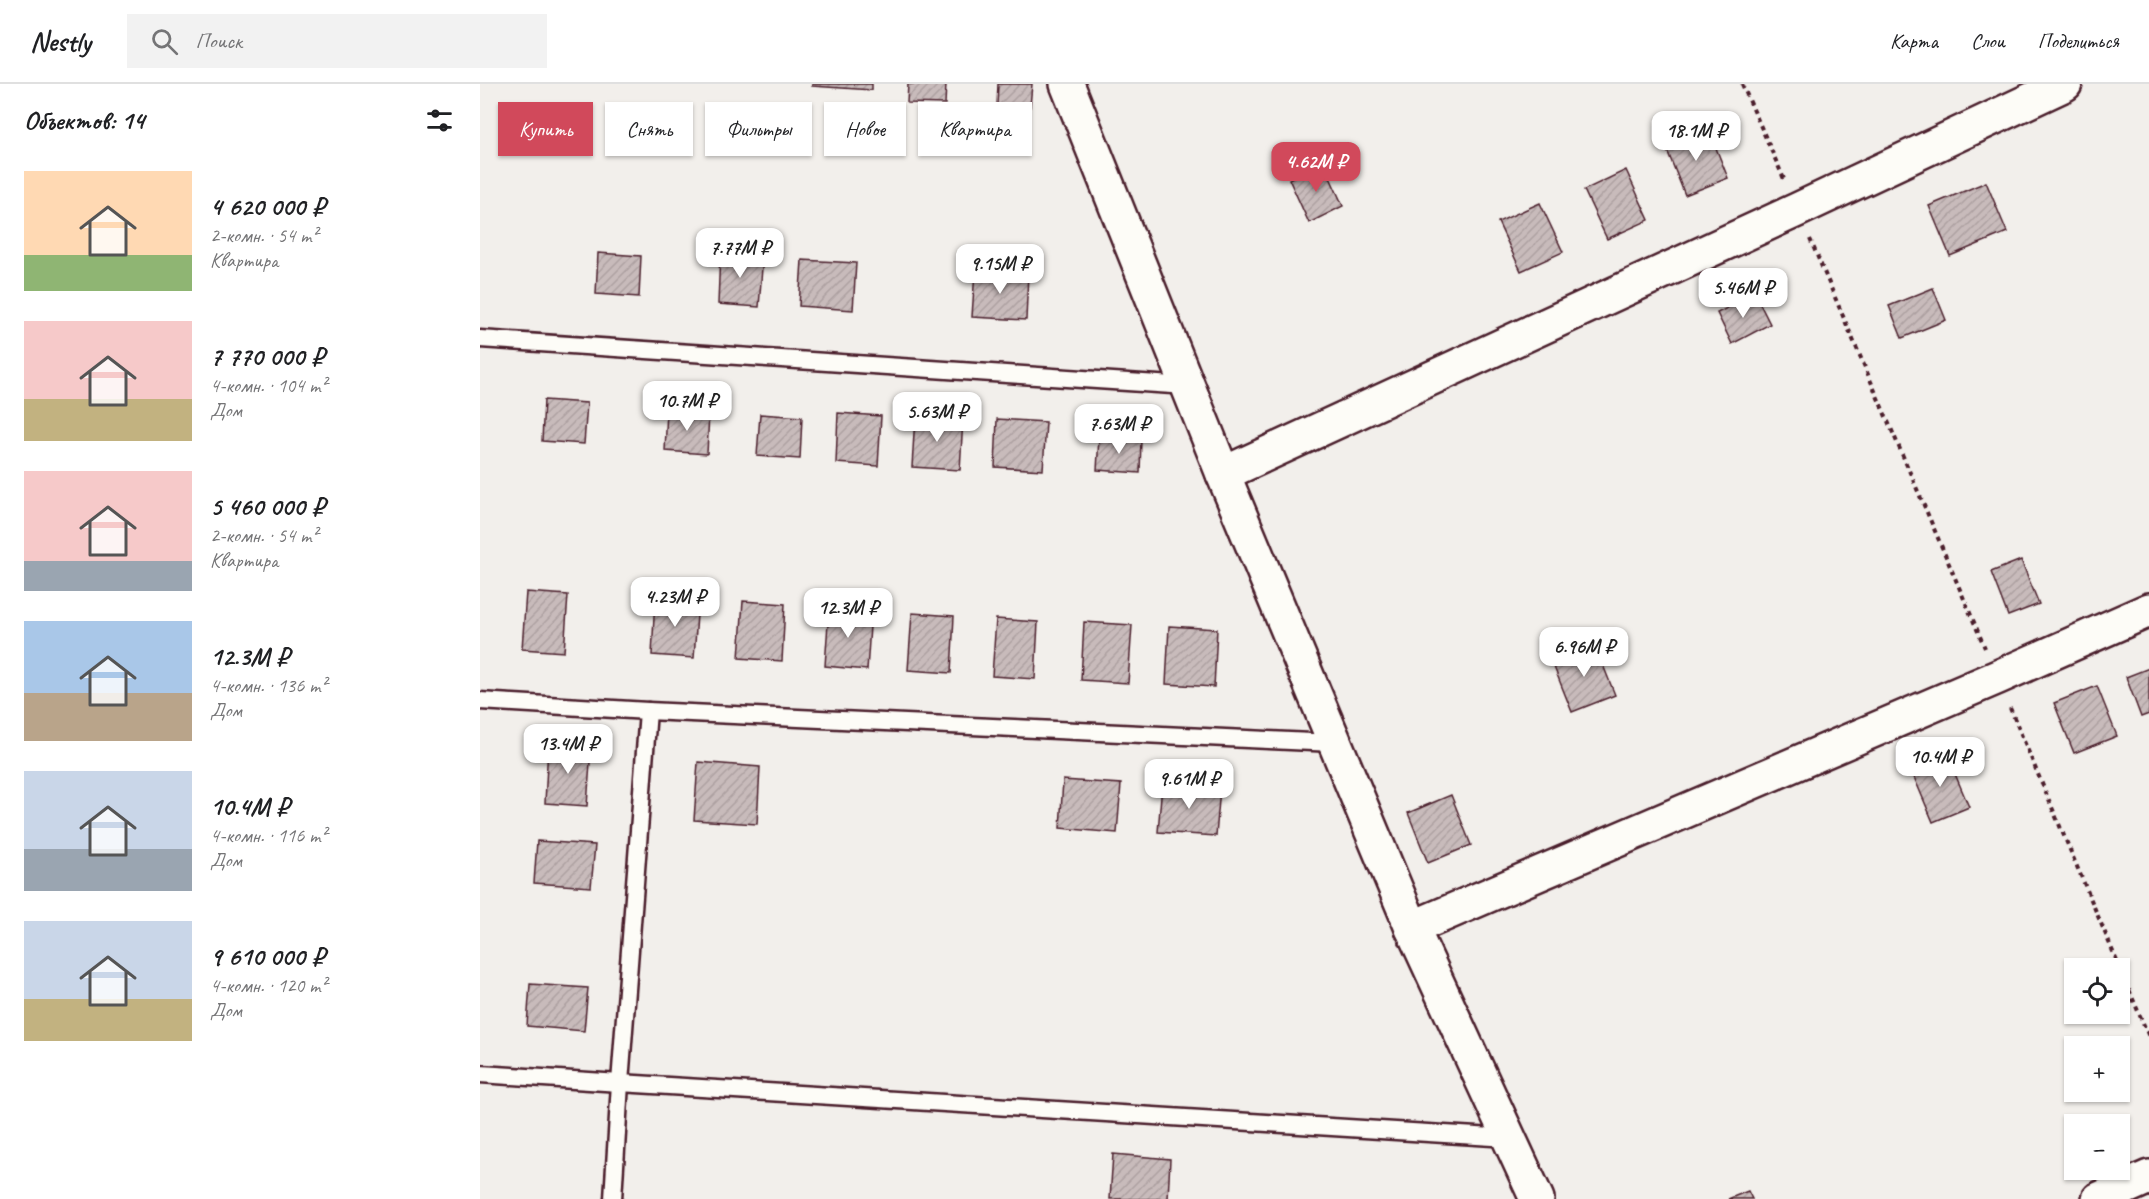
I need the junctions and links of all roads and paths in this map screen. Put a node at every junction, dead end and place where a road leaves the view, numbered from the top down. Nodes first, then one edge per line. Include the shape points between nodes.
1 (1067, 84) edge
2 (1742, 84) edge
3 (2065, 84) edge
4 (1797, 210) junction
5 (480, 339) edge
6 (1188, 386) junction
7 (1223, 474) junction
8 (2149, 610) edge
9 (1998, 678) junction
10 (480, 701) edge
11 (648, 711) junction
12 (1334, 743) junction
13 (1412, 928) junction
14 (2149, 1037) edge
15 (480, 1074) edge
16 (620, 1083) junction
17 (1509, 1138) junction
18 (2149, 1177) edge
19 (613, 1199) edge
20 (1537, 1199) edge
21 (2099, 1199) edge

1 - 6 street
2 - 4 path
3 - 4 street
4 - 7 street
4 - 9 path
5 - 6 lane
6 - 7 street
7 - 12 street
8 - 9 street
9 - 13 street
9 - 14 path
10 - 11 lane
11 - 12 lane
11 - 16 lane
12 - 13 street
13 - 17 street
15 - 16 lane
16 - 17 lane
16 - 19 lane
17 - 20 street
18 - 21 street

